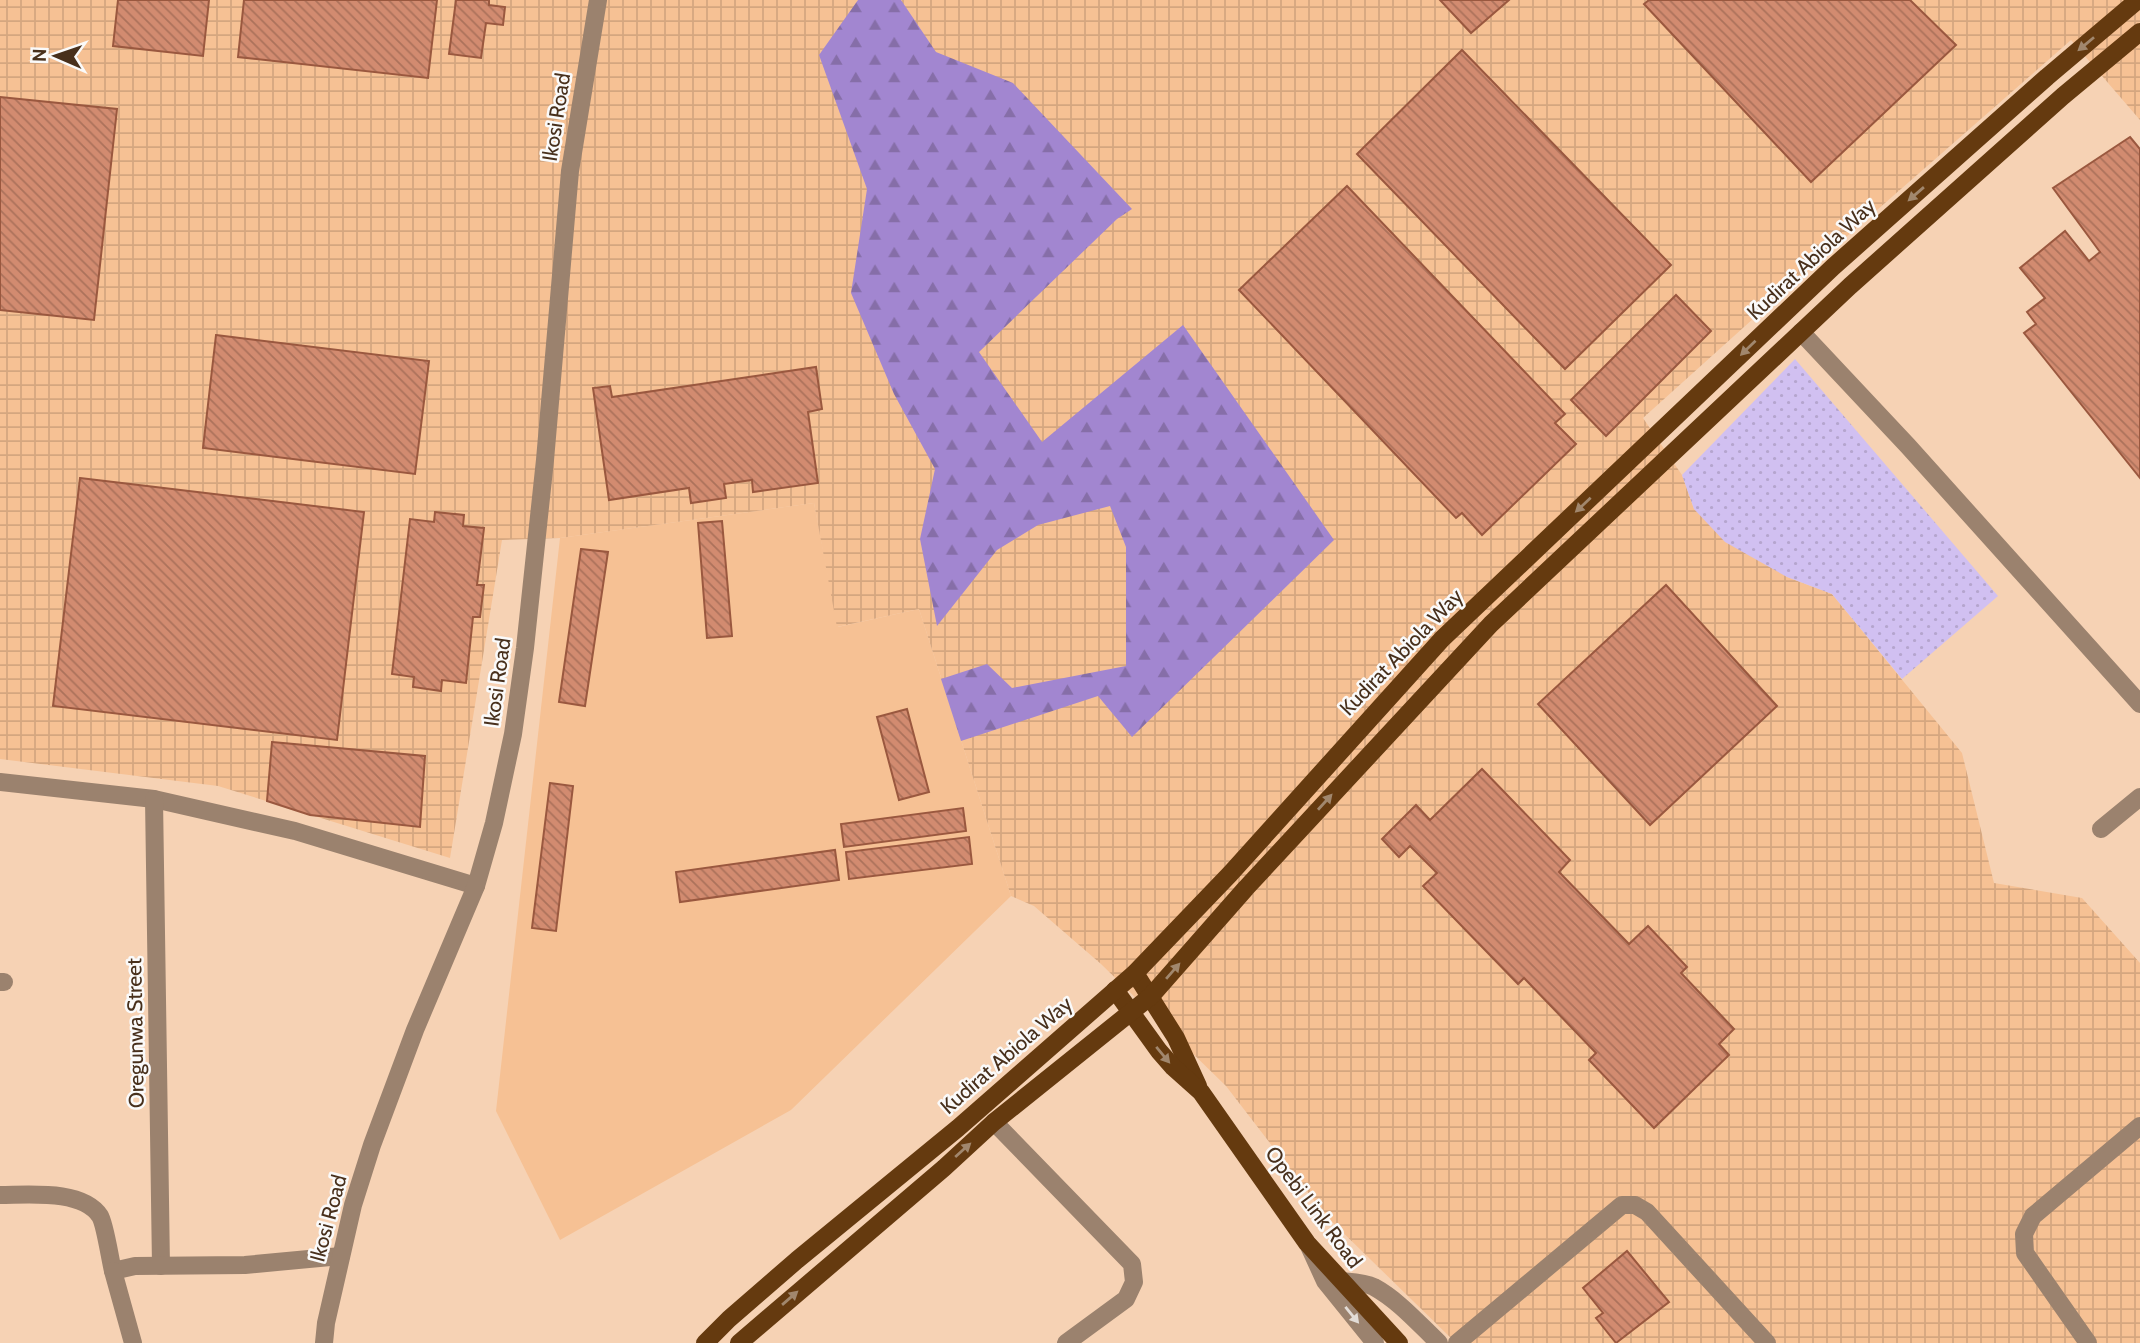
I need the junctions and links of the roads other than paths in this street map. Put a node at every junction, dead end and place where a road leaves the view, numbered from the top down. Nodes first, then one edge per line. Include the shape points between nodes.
1 (598, 0) edge
2 (2138, 0) edge
3 (2140, 32) edge
4 (1801, 332) junction
5 (2140, 704) edge
6 (0, 782) edge
7 (2140, 797) edge
8 (154, 799) junction
9 (2101, 829) dead end
10 (476, 886) junction
11 (1135, 973) junction
12 (1115, 990) junction
13 (1151, 996) junction
14 (1130, 1013) junction
15 (1201, 1092) junction
16 (994, 1122) junction
17 (2140, 1126) edge
18 (0, 1195) edge
19 (1307, 1242) junction
20 (341, 1256) junction
21 (161, 1266) junction
22 (113, 1270) junction
23 (1340, 1281) junction
24 (134, 1343) edge
25 (324, 1343) edge
26 (705, 1343) edge
27 (738, 1343) edge
28 (1066, 1343) edge
29 (1375, 1343) edge
30 (1399, 1343) edge
31 (1439, 1343) edge
32 (1457, 1343) edge
33 (1768, 1343) edge
34 (2088, 1343) edge

1 - 10 street, Ikosi Road via 570,171 524,661 513,734
2 -> 11 main road, Kudirat Abiola Way via 1833,267 1442,639
3 - 4 main road, Kudirat Abiola Way
4 - 5 street
13 -> 4 main road, Kudirat Abiola Way via 1491,624
6 - 8 street
7 - 9 street
8 - 10 street via 295,831
8 - 21 street, Oregunwa Street
10 - 20 street, Ikosi Road via 372,1145
11 - 12 main road, Kudirat Abiola Way
11 - 13 main road, Opebi Link Road
12 - 14 main road, Opebi Link Road
12 - 26 main road, Kudirat Abiola Way
13 - 14 main road, Kudirat Abiola Way
13 - 15 main road, Opebi Link Road
14 -> 15 main road, Opebi Link Road via 1173,1067
14 - 16 main road, Kudirat Abiola Way
15 - 19 main road, Opebi Link Road
27 -> 16 main road, Kudirat Abiola Way
16 - 28 street via 1132,1264 1135,1282 1126,1299
17 - 34 street via 2033,1216 2024,1234 2025,1253
18 - 22 street via 47,1194 81,1202 100,1217
19 - 23 main road, Opebi Link Road
19 -> 29 street via 1325,1281
20 - 21 street via 246,1265
20 - 25 street, Ikosi Road
21 - 22 street
22 - 24 street
23 - 30 main road, Opebi Link Road
23 - 31 street via 1374,1287
32 - 33 street via 1622,1205 1634,1205 1647,1212

